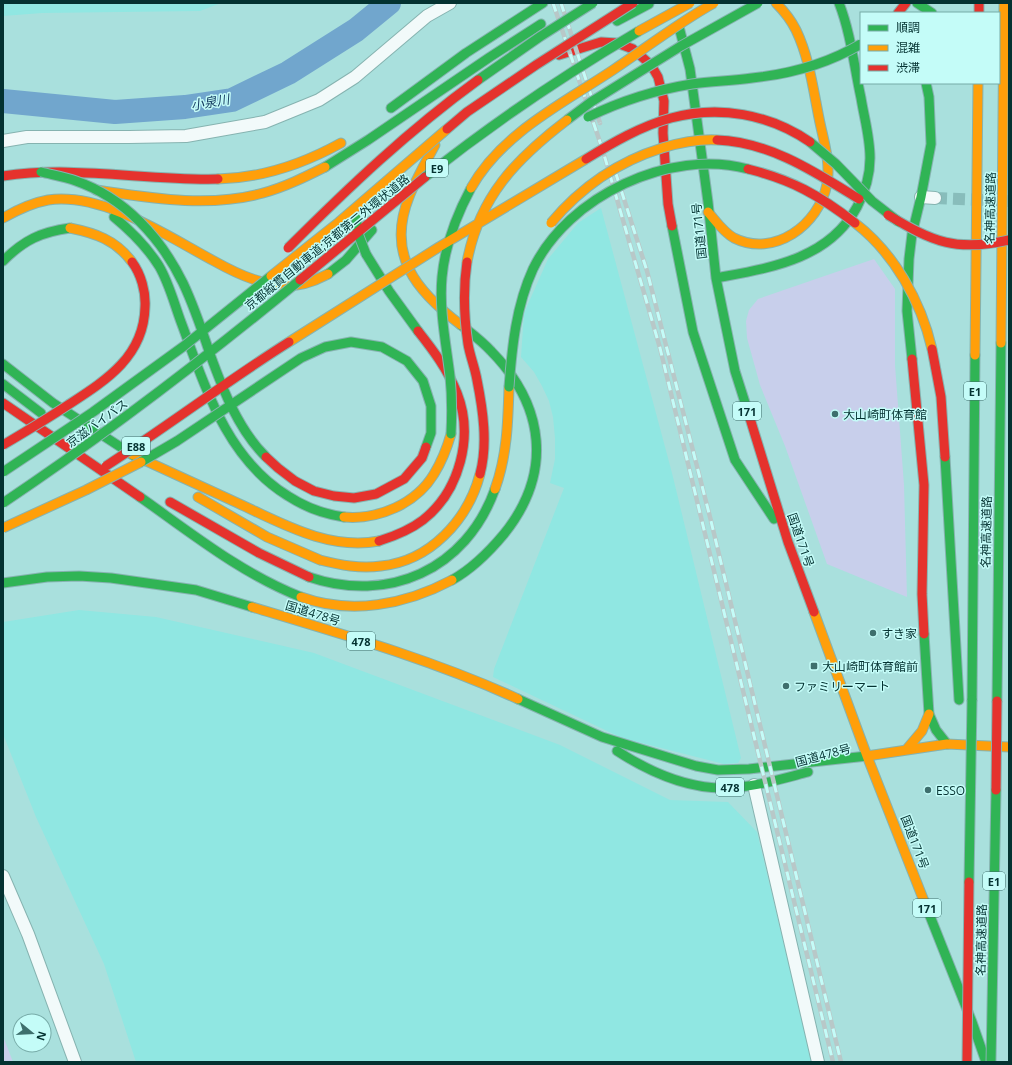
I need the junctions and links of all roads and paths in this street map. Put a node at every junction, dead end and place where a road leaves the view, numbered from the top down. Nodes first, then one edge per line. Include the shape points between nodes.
1 (450, 3) edge
2 (543, 3) edge
3 (578, 3) edge
4 (593, 3) edge
5 (633, 3) edge
6 (674, 3) edge
7 (690, 3) edge
8 (714, 3) edge
9 (758, 3) edge
10 (776, 3) edge
11 (839, 3) edge
12 (906, 3) edge
13 (917, 3) edge
14 (1004, 3) edge
15 (649, 4) dead end
16 (899, 12) edge
17 (930, 12) edge
18 (860, 45) edge
19 (526, 68) junction
20 (926, 84) edge
21 (978, 84) edge
22 (422, 103) junction
23 (386, 112) dead end
24 (352, 136) dead end
25 (390, 136) dead end
26 (3, 141) edge
27 (435, 145) junction
28 (383, 146) dead end
29 (41, 172) junction
30 (4, 176) edge
31 (59, 186) dead end
32 (921, 197) junction
33 (935, 198) tunnel mouth
34 (79, 201) junction
35 (488, 202) junction
36 (708, 212) junction
37 (3, 218) edge
38 (900, 222) junction
39 (545, 231) dead end
40 (1009, 240) edge
41 (284, 252) dead end
42 (533, 253) dead end
43 (3, 261) edge
44 (273, 263) dead end
45 (716, 278) junction
46 (194, 338) joint
47 (184, 346) junction
48 (3, 353) edge
49 (203, 358) joint
50 (3, 364) edge
51 (3, 384) edge
52 (509, 387) junction
53 (36, 390) junction
54 (3, 403) edge
55 (3, 445) edge
56 (131, 454) junction
57 (3, 472) edge
58 (90, 476) dead end
59 (136, 478) dead end
60 (122, 484) junction
61 (70, 488) dead end
62 (162, 496) dead end
63 (3, 503) edge
64 (3, 528) edge
65 (228, 537) junction
66 (788, 542) junction
67 (3, 583) edge
68 (959, 704) dead end
69 (929, 714) junction
70 (602, 737) junction
71 (961, 739) dead end
72 (947, 744) junction
73 (1009, 747) edge
74 (906, 750) junction
75 (867, 756) junction
76 (754, 785) junction
77 (3, 876) edge
78 (969, 894) junction
79 (75, 1062) edge
80 (818, 1062) edge
81 (968, 1062) edge
82 (986, 1062) edge
83 (991, 1062) edge

1 - 26 street via 427,16 355,77 319,100 265,122 186,136 28,137
2 - 23 main road via 459,58
3 - 22 main road via 500,50
4 - 41 main road, bridge via 512,54 394,147
5 - 46 main road, 京都縦貫自動車道;京都第二外環状道路 / E9, bridge via 467,112 340,222
6 - 36 main road, 国道171号 / 171 via 690,70
7 - 49 main road, 京都縦貫自動車道;京都第二外環状道路 / E9, bridge via 600,53 498,122 380,213
8 - 34 main road, bridge via 533,123 493,158 477,178 465,197 450,235 442,276 443,321 453,418 446,453 437,472 424,489 389,511 367,517 332,516 307,508 264,480 231,441 183,327 168,284 152,256 122,223
9 - 35 main road, bridge via 679,46 550,133 516,163
10 - 36 main road via 796,30 811,84 828,168 823,199 806,223 793,234 762,245 733,238
11 - 45 main road via 848,32 868,136 870,159 867,183 858,206 844,227 812,253 786,262
12 - 16 main road
13 - 17 main road
14 - 83 main road, 名神高速道路 / E1, bridge
15 - 19 main road
18 - 35 main road, bridge via 800,70 673,88 601,110 562,132 542,147 521,165
19 - 27 main road via 474,104
19 - 66 main road via 601,42 632,49 651,65 658,77 664,102 663,133 668,204 693,332 735,460
20 - 32 main road via 931,144
21 - 78 main road, 名神高速道路 / E1, bridge
22 - 25 main road
22 - 31 main road via 319,172 291,184 245,196 189,201
24 - 29 main road, bridge via 298,164 236,178
27 - 34 main road via 405,181 371,232 346,260 328,274 297,285 276,284 240,275 126,214
27 - 60 main road via 404,209 400,240 410,274 418,287 445,314 496,355 522,390 534,419 537,451 524,504 492,549 459,577 441,587 397,602 376,606 329,604 302,597 259,577
28 - 56 main road, bridge via 366,176 356,210 356,223 366,254 438,358 461,403 464,422 462,457 457,474 439,504 412,528 395,537 358,544 339,542 301,532
29 - 30 main road
29 - 64 main road, bridge via 77,180 94,188 127,210 154,236 183,283 219,380 226,394 229,401 232,408 242,426 268,460 292,479 307,487 339,497 372,495 400,482 412,472 428,445 432,429 433,413 424,382 402,357 370,343 335,344 295,362 237,400 231,404 224,409 212,417 205,421 167,447 131,467
32 - 33 street
32 - 69 main road via 912,234 907,311 924,485 922,594
34 - 37 main road via 43,200 26,205
35 - 56 main road, bridge via 472,240 466,263 464,288 468,343 484,424 483,464 478,484 458,521 429,548 399,563 371,568 320,560 267,537 184,489
36 - 45 main road, 国道171号 / 171
38 - 39 main road, bridge via 778,153 734,141 712,139 671,145 627,161 604,173 564,206
38 - 40 main road, bridge via 935,240 953,245 984,246
38 - 58 main road, E88, bridge via 872,201 818,148 788,129 767,120 733,113 710,111 670,118 629,134 433,251 264,357 158,432
42 - 52 main road, bridge via 525,270 511,320
43 - 55 main road, bridge via 15,248 30,238 70,228 88,231 101,235 121,249 135,265 146,296 146,315 141,335 135,348 115,372
44 - 47 main road, bridge
45 - 66 main road, 国道171号 / 171 via 735,371
46 - 47 main road, 京滋バイパス, bridge
47 - 57 main road, 京滋バイパス, bridge via 93,412
48 - 53 main road
49 - 63 main road, 京滋バイパス / E88, bridge via 111,429
50 - 53 main road
51 - 59 main road
52 - 65 main road via 504,458 493,498 470,536 438,565 422,574 401,582 377,586 340,585 282,565
52 - 68 main road, bridge via 516,322 531,274 543,253 573,218 608,192 648,173 690,164 712,164 756,170 776,177 819,196 839,210 875,242 904,279 925,324 932,350 939,390 945,457
53 - 56 main road
54 - 60 main road
60 - 65 main road
61 - 64 main road, bridge
62 - 65 main road
66 - 75 main road, 国道171号 / 171
67 - 70 main road, 国道478号 / 478 via 47,576 79,576 196,590 316,626 452,672
69 - 72 main road via 936,730
69 - 74 main road via 922,731
70 - 75 main road, 国道478号 / 478 via 696,766 718,770
70 - 76 main road, 国道478号 / 478 via 621,753 666,777 723,788
71 - 78 main road, bridge
72 - 73 main road
72 - 74 main road
74 - 75 main road
75 - 76 main road, 国道478号 / 478
75 - 82 main road, 国道171号 / 171
76 - 80 street
77 - 79 street via 28,934
78 - 81 main road, 名神高速道路 / E1, bridge

